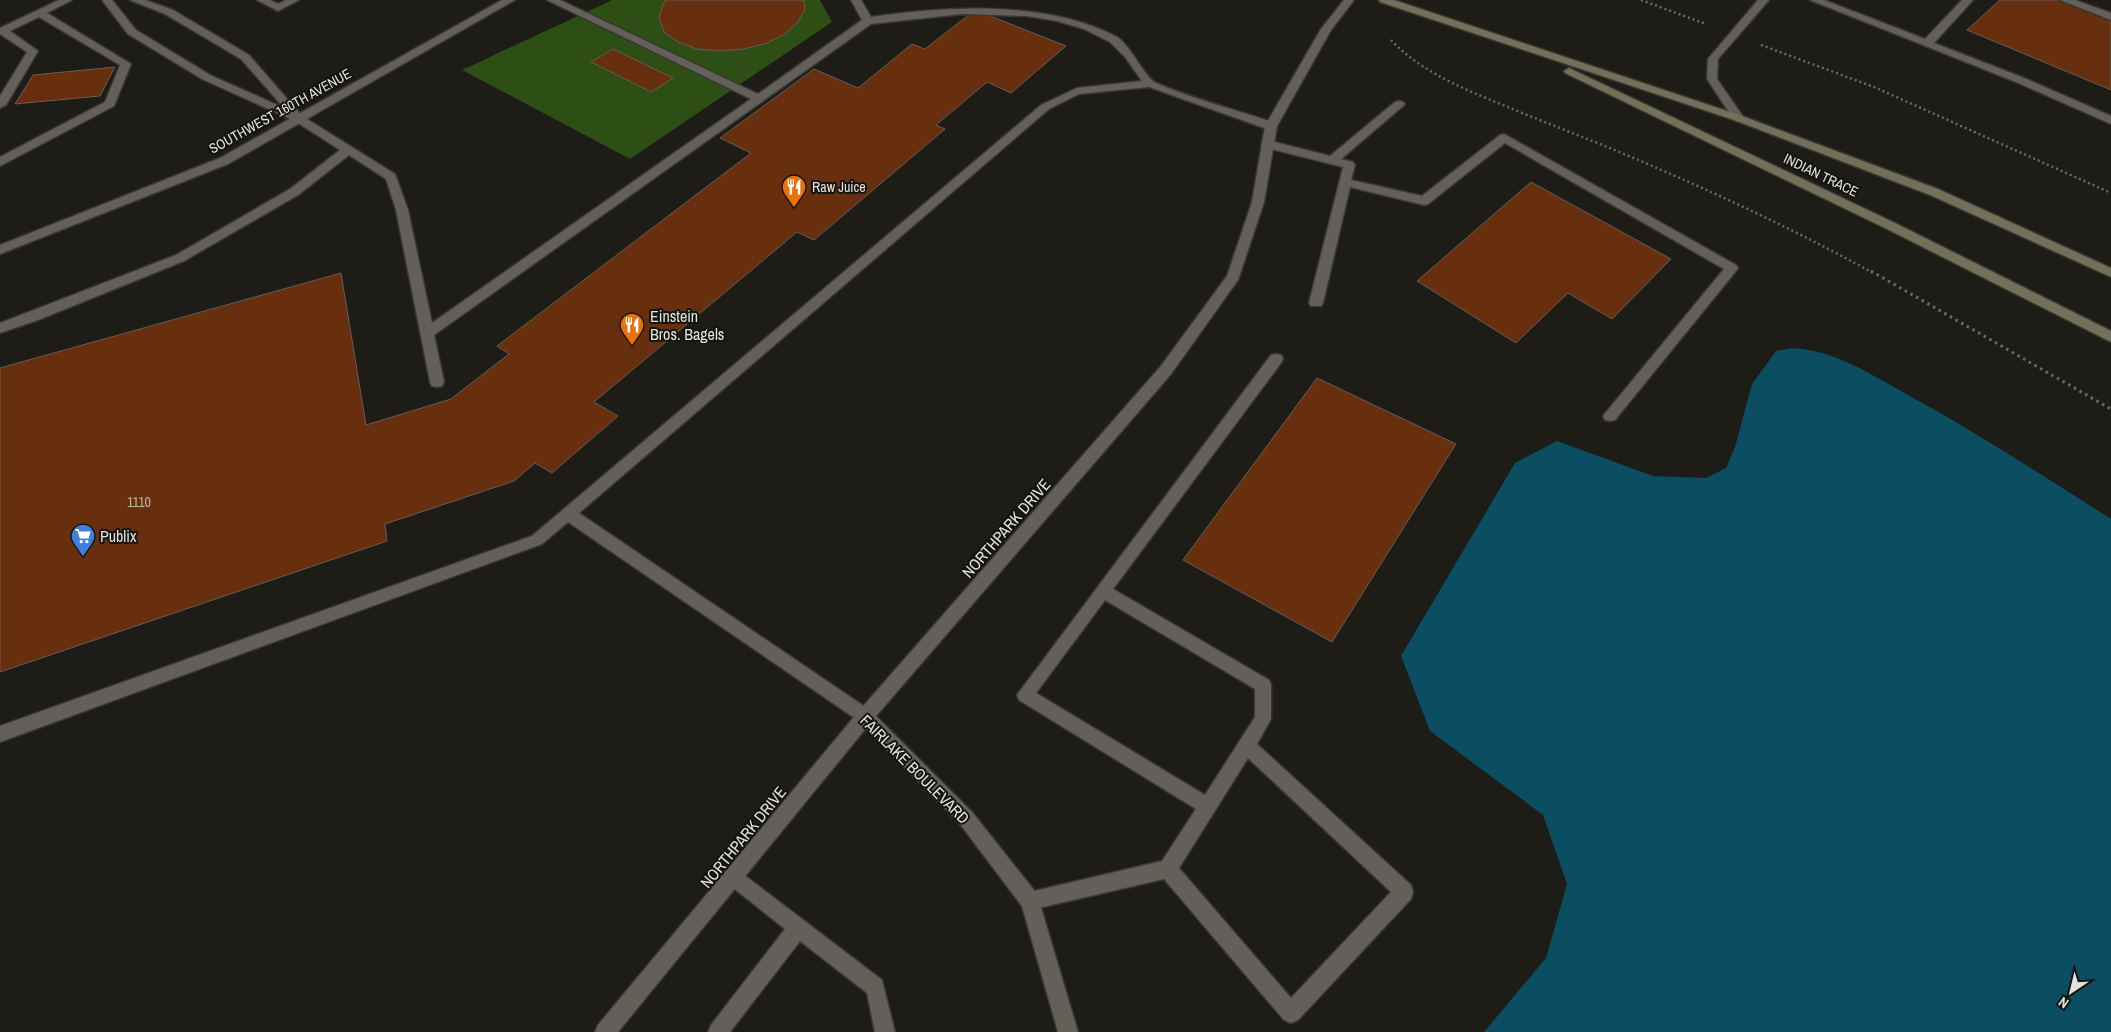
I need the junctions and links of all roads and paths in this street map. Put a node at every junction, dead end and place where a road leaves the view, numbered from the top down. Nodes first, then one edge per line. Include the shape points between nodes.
1 (67, 0) edge
2 (107, 0) edge
3 (135, 0) edge
4 (262, 0) edge
5 (294, 0) edge
6 (510, 0) edge
7 (552, 0) edge
8 (856, 0) edge
9 (1349, 0) edge
10 (1384, 0) edge
11 (1641, 0) edge
12 (1764, 0) edge
13 (1815, 0) edge
14 (1968, 0) edge
15 (2065, 0) edge
16 (40, 13) junction
17 (2111, 17) edge
18 (868, 21) junction
19 (1734, 35) junction
20 (1391, 40) dead end
21 (1927, 44) junction
22 (1516, 45) junction
23 (1150, 84) junction
24 (759, 99) junction
25 (1399, 104) dead end
26 (0, 105) edge
27 (1738, 118) junction
28 (299, 119) junction
29 (2111, 120) edge
30 (1271, 126) junction
31 (1267, 144) junction
32 (348, 150) junction
33 (1332, 161) junction
34 (0, 162) edge
35 (1345, 182) junction
36 (2111, 193) edge
37 (0, 250) edge
38 (2111, 273) edge
39 (1316, 303) dead end
40 (0, 328) edge
41 (427, 333) junction
42 (2111, 337) edge
43 (1276, 359) dead end
44 (438, 382) dead end
45 (2111, 408) edge
46 (1610, 416) dead end
47 (568, 514) junction
48 (1103, 591) junction
49 (864, 716) junction
50 (0, 734) edge
51 (1246, 745) junction
52 (1207, 806) junction
53 (1168, 869) junction
54 (733, 877) junction
55 (1030, 901) junction
56 (799, 927) junction
57 (605, 1032) edge
58 (718, 1032) edge
59 (885, 1032) edge
60 (1068, 1032) edge

1 - 16 street
2 - 28 street via 132,32 206,77
3 - 28 street via 169,12 245,56
4 - 5 street via 278,8
6 - 28 street, SOUTHWEST 160TH AVENUE
7 - 24 street
8 - 18 street
9 - 30 street, NORTHPARK DRIVE via 1326,29
10 - 22 street, INDIAN TRACE
11 - 19 path
12 - 19 street
13 - 21 street
14 - 21 street
15 - 17 street
16 - 26 street via 2,30 33,51
16 - 34 street via 126,64 110,104
18 - 23 street via 965,6 1027,8 1073,16 1116,41
18 - 24 street
19 - 27 street via 1713,59 1712,80
19 - 36 path via 1874,87
20 - 45 path via 1404,55 1491,100 1638,158 1830,249
21 - 29 street
22 - 27 street, INDIAN TRACE
22 - 42 street, INDIAN TRACE via 1891,226
23 - 30 street
23 - 47 street via 1077,92 1046,107
24 - 41 street
25 - 33 street
27 - 38 street, INDIAN TRACE via 1934,192
28 - 32 street
28 - 37 street, SOUTHWEST 160TH AVENUE via 224,162
30 - 31 street, NORTHPARK DRIVE
31 - 33 street
31 - 49 street, NORTHPARK DRIVE via 1258,202 1233,277 1166,370
32 - 40 street via 294,192 180,258
32 - 41 street via 391,177 402,210
33 - 35 street via 1348,165
35 - 39 street
35 - 46 street via 1424,201 1504,138 1732,268
41 - 44 street
43 - 48 street
47 - 49 street, FAIRLAKE BOULEVARD
47 - 50 street via 537,540
48 - 51 street via 1263,684 1263,719
48 - 52 street via 1025,695
49 - 54 street, NORTHPARK DRIVE
49 - 55 street, FAIRLAKE BOULEVARD via 966,818
51 - 52 street
51 - 53 street via 1404,892 1291,1013
52 - 53 street
53 - 55 street
54 - 56 street
54 - 57 street, NORTHPARK DRIVE
55 - 60 street, FAIRLAKE BOULEVARD
56 - 58 street
56 - 59 street via 875,986

